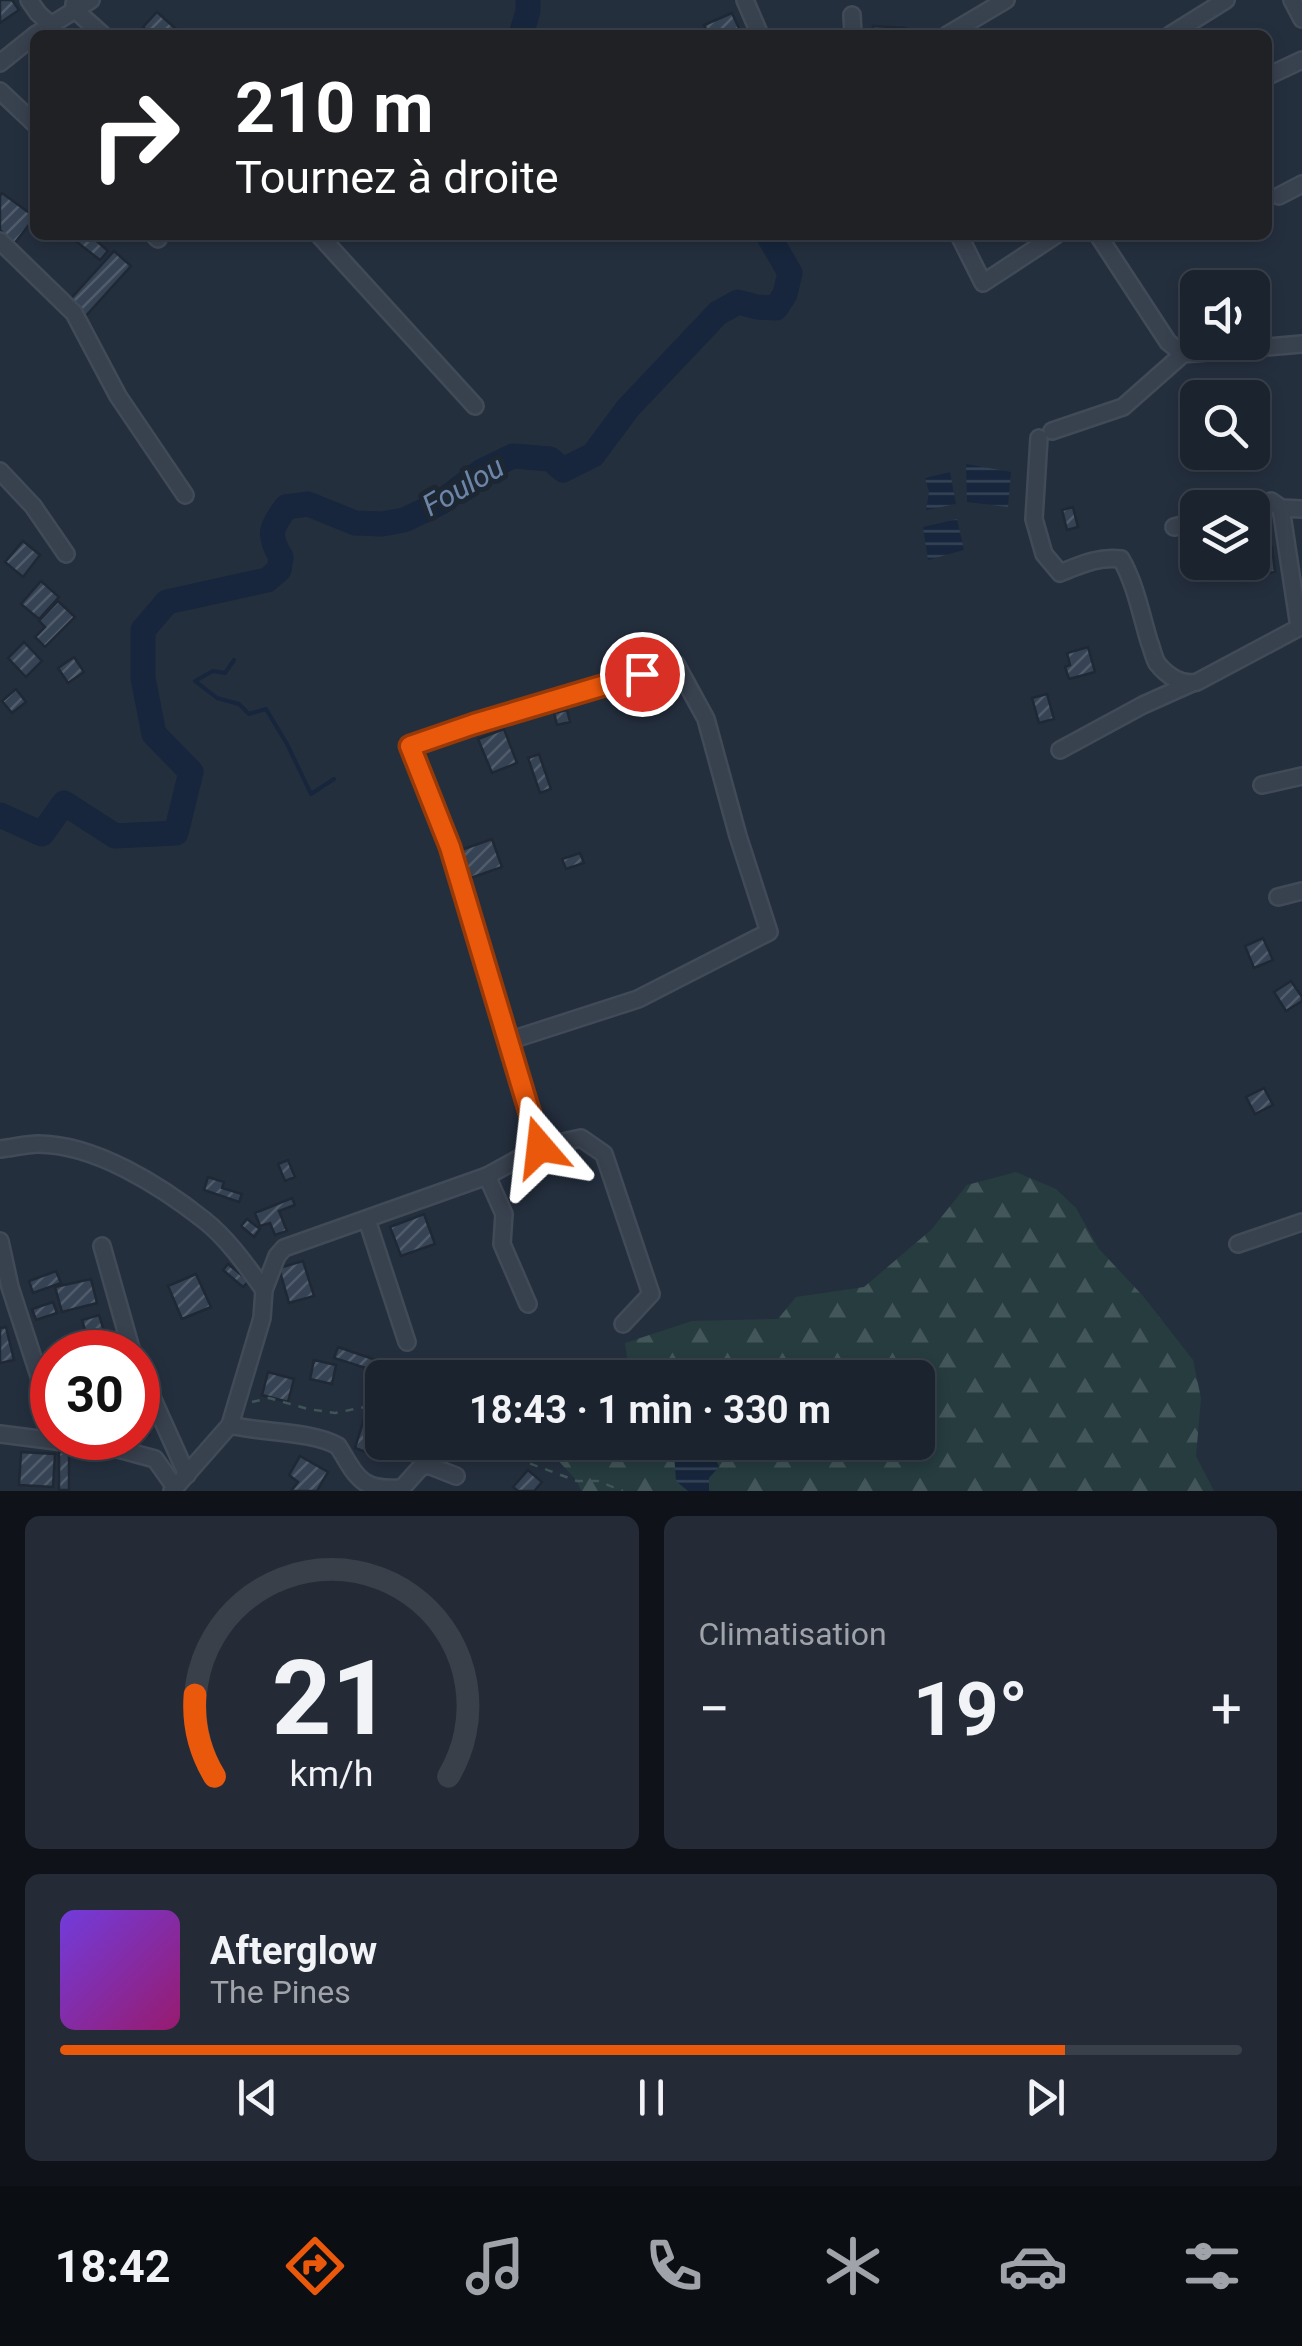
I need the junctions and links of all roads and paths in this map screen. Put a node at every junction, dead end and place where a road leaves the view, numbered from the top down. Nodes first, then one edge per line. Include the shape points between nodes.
1 (29, 0) edge
2 (91, 0) edge
3 (745, 0) edge
4 (1006, 0) edge
5 (1226, 0) edge
6 (1292, 0) edge
7 (74, 5) edge
8 (852, 15) dead end
9 (974, 17) junction
10 (1302, 19) edge
11 (50, 24) junction
12 (42, 30) edge
13 (99, 30) edge
14 (758, 30) edge
15 (852, 30) edge
16 (955, 30) edge
17 (981, 30) edge
18 (1178, 30) edge
19 (30, 39) edge
20 (1302, 60) edge
21 (0, 63) edge
22 (1272, 74) edge
23 (0, 91) edge
24 (30, 119) edge
25 (1302, 184) edge
26 (1279, 196) dead end
27 (324, 240) edge
28 (962, 240) edge
29 (1048, 240) edge
30 (1101, 240) edge
31 (0, 241) edge
32 (1302, 344) edge
33 (1270, 347) edge
34 (1180, 351) edge
35 (1180, 357) edge
36 (475, 406) dead end
37 (0, 471) edge
38 (185, 495) dead end
39 (1270, 501) edge
40 (1281, 508) junction
41 (1302, 509) edge
42 (1180, 526) edge
43 (1174, 527) dead end
44 (66, 554) dead end
45 (1300, 627) edge
46 (1190, 684) junction
47 (1060, 750) dead end
48 (1302, 776) edge
49 (1262, 786) dead end
50 (1302, 891) edge
51 (1278, 896) dead end
52 (508, 1040) junction
53 (540, 1147) junction
54 (0, 1149) edge
55 (487, 1176) junction
56 (366, 1220) junction
57 (1302, 1222) edge
58 (0, 1241) edge
59 (1238, 1244) dead end
60 (102, 1246) dead end
61 (264, 1290) junction
62 (528, 1304) dead end
63 (623, 1324) dead end
64 (126, 1330) edge
65 (406, 1342) dead end
66 (30, 1348) edge
67 (236, 1406) junction
68 (365, 1407) edge
69 (230, 1426) junction
70 (160, 1433) edge
71 (0, 1434) edge
72 (30, 1436) edge
73 (155, 1460) edge
74 (428, 1465) junction
75 (456, 1476) dead end
76 (177, 1484) edge
77 (623, 1491) edge

1 - 11 street
2 - 7 street
3 - 14 street
4 - 9 street
5 - 18 street
6 - 10 street
7 - 11 street
7 - 13 street
8 - 15 street
9 - 16 street
9 - 17 street
11 - 12 street
19 - 21 street
20 - 22 street
23 - 24 street
25 - 26 street
27 - 36 street
28 - 29 street via 983,283
30 - 34 street
31 - 38 street via 74,313 118,396
32 - 33 street
35 - 46 street via 1123,407 1046,435 1034,519 1044,554 1060,573 1120,559 1158,664
37 - 44 street
39 - 40 street
40 - 41 street
40 - 45 street
42 - 43 street
45 - 46 street
46 - 47 street
48 - 49 street
50 - 51 street
52 - 52 street via 450,847 410,746 676,664 706,719 770,932 638,999
52 - 53 street
53 - 55 street
53 - 63 street via 582,1138 604,1154 651,1294
54 - 61 street via 62,1147 93,1154 144,1180 206,1221
55 - 56 street
55 - 62 street via 504,1214 502,1244
56 - 61 street via 284,1248
56 - 65 street
57 - 59 street
58 - 66 street
60 - 64 street
61 - 67 street
67 - 68 path via 268,1398 335,1413
67 - 69 street
69 - 74 street via 331,1442 372,1490 402,1488
69 - 76 street
70 - 76 street
71 - 72 street
73 - 76 street
74 - 75 street
74 - 77 path via 468,1453 515,1458

